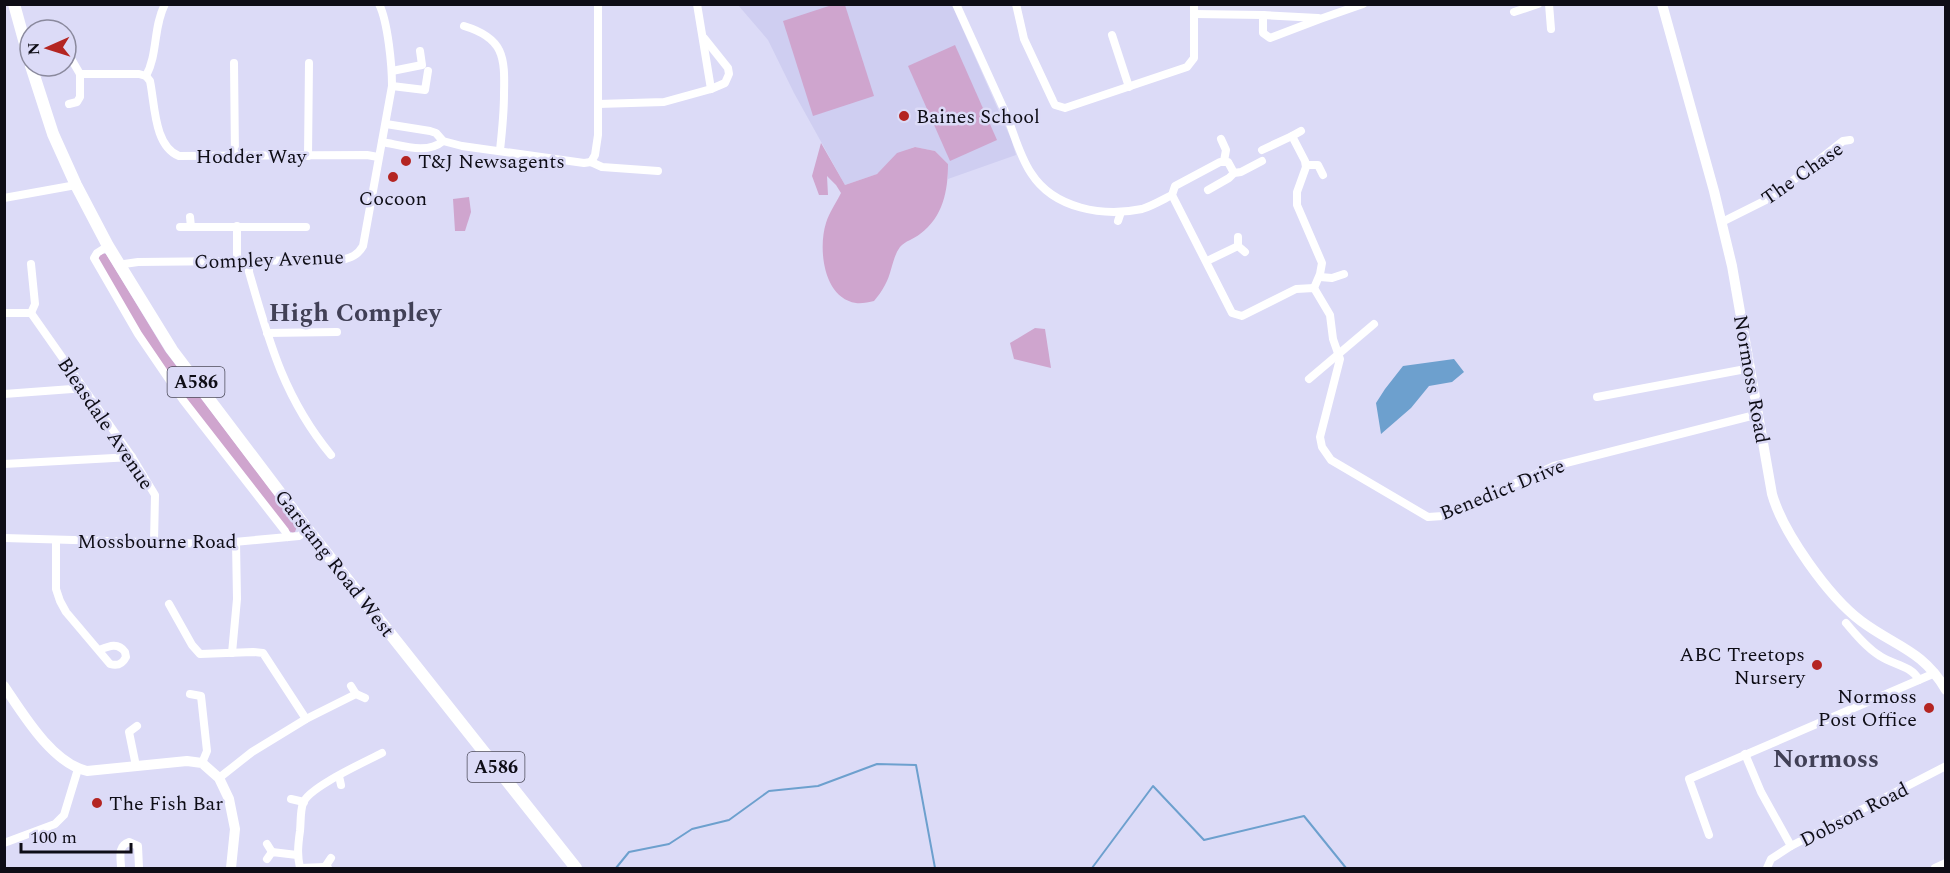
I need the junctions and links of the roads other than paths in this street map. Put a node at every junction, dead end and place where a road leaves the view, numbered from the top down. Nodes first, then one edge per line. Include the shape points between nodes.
1 (14, 4) edge
2 (165, 4) edge
3 (379, 4) edge
4 (598, 4) edge
5 (697, 4) edge
6 (956, 4) edge
7 (1016, 4) edge
8 (1194, 4) edge
9 (1364, 4) edge
10 (1538, 4) edge
11 (1549, 4) edge
12 (1662, 4) edge
13 (1514, 12) dead end
14 (1195, 14) junction
15 (1263, 15) junction
16 (20, 18) edge
17 (1320, 18) junction
18 (464, 26) dead end
19 (1551, 29) dead end
20 (1112, 35) dead end
21 (703, 37) junction
22 (420, 51) dead end
23 (234, 63) dead end
24 (309, 63) dead end
25 (392, 71) junction
26 (428, 71) dead end
27 (80, 74) joint
28 (146, 76) junction
29 (35, 78) edge
30 (392, 86) junction
31 (1129, 87) junction
32 (711, 89) junction
33 (69, 104) dead end
34 (598, 104) junction
35 (386, 124) junction
36 (1301, 131) dead end
37 (1292, 136) junction
38 (1221, 139) dead end
39 (1850, 140) dead end
40 (443, 141) junction
41 (382, 142) junction
42 (500, 150) junction
43 (1262, 150) dead end
44 (308, 156) junction
45 (235, 157) junction
46 (378, 157) junction
47 (1224, 161) junction
48 (1262, 161) dead end
49 (591, 162) junction
50 (1305, 165) junction
51 (658, 171) dead end
52 (1234, 173) junction
53 (1323, 175) dead end
54 (76, 185) junction
55 (1208, 190) dead end
56 (1172, 195) junction
57 (4, 198) edge
58 (1121, 212) junction
59 (190, 217) dead end
60 (1118, 221) dead end
61 (1722, 222) junction
62 (300, 224) dead end
63 (237, 226) junction
64 (180, 227) dead end
65 (191, 227) junction
66 (108, 246) junction
67 (1245, 252) dead end
68 (237, 260) junction
69 (249, 260) junction
70 (1207, 261) junction
71 (31, 264) dead end
72 (120, 266) junction
73 (1344, 274) dead end
74 (1320, 276) junction
75 (1314, 288) junction
76 (4, 313) edge
77 (31, 313) junction
78 (1374, 324) dead end
79 (338, 332) dead end
80 (267, 333) junction
81 (1339, 354) junction
82 (1750, 368) junction
83 (1309, 379) dead end
84 (80, 384) junction
85 (4, 394) edge
86 (1597, 397) dead end
87 (1759, 414) junction
88 (332, 455) dead end
89 (132, 456) junction
90 (4, 464) edge
91 (308, 530) junction
92 (288, 537) junction
93 (4, 538) edge
94 (56, 540) junction
95 (154, 542) junction
96 (236, 542) junction
97 (169, 604) dead end
98 (1846, 623) dead end
99 (99, 650) dead end
100 (232, 653) junction
101 (1935, 673) junction
102 (1919, 680) junction
103 (4, 686) edge
104 (351, 686) dead end
105 (1946, 690) edge
106 (190, 694) dead end
107 (356, 694) junction
108 (365, 698) dead end
109 (306, 719) junction
110 (138, 726) dead end
111 (382, 753) dead end
112 (1745, 754) junction
113 (202, 763) junction
114 (136, 766) junction
115 (1946, 766) edge
116 (78, 769) junction
117 (339, 776) junction
118 (219, 778) junction
119 (341, 785) dead end
120 (291, 799) dead end
121 (304, 802) junction
122 (1709, 835) dead end
123 (4, 843) edge
124 (267, 844) dead end
125 (1791, 846) junction
126 (297, 855) junction
127 (331, 858) dead end
128 (1946, 863) edge
129 (122, 868) edge
130 (139, 868) edge
131 (231, 868) edge
132 (300, 868) edge
133 (326, 868) edge
134 (576, 868) edge
135 (1767, 868) edge
136 (1935, 868) edge

1 - 16 main road, Garstang Road West / A586
2 - 28 street
3 - 25 street, Compley Avenue
4 - 34 street
5 - 21 street
6 - 58 street via 1031,174 1059,200 1080,208
7 - 31 street via 1023,39 1055,105 1065,108
8 - 14 street
9 - 17 street
10 - 13 street
11 - 19 street
12 - 61 main road, Normoss Road
14 - 15 street
14 - 31 street via 1194,58 1189,66
15 - 17 street
15 - 17 street via 1263,33 1270,38
18 - 42 street via 490,37 502,54 505,74
20 - 31 street
21 - 32 street
21 - 32 street via 729,74 725,83
22 - 25 street via 422,65
23 - 45 street
24 - 44 street
25 - 30 street, Compley Avenue
26 - 30 street via 425,90
27 - 28 street
27 - 33 street via 80,97 78,102
28 - 45 street, Hodder Way via 162,142 168,149 179,156
29 - 54 main road, Garstang Road West / A586 via 53,134
30 - 35 street, Compley Avenue
32 - 34 street via 655,103
34 - 49 street via 597,147
35 - 40 street via 430,131
35 - 41 street, Compley Avenue
36 - 37 street
37 - 43 street
37 - 50 street
38 - 47 street via 1226,150
39 - 61 street, The Chase via 1843,141 1772,197
40 - 41 street via 425,148
40 - 42 street
41 - 46 street, Compley Avenue
42 - 49 street
44 - 45 street, Hodder Way
44 - 46 street, Hodder Way
46 - 69 street, Compley Avenue via 363,246 355,255 341,260
47 - 52 street
47 - 56 street via 1175,186
48 - 52 street
49 - 51 street
50 - 53 street via 1318,165
50 - 74 street via 1297,205 1321,259
52 - 55 street
54 - 57 street
54 - 66 main road, Garstang Road West / A586
56 - 58 street via 1148,207
56 - 70 street
58 - 60 street
59 - 65 street
61 - 82 main road, Normoss Road
62 - 63 street
63 - 65 street
63 - 68 street
64 - 65 street
66 - 72 main road, Garstang Road West / A586
66 - 92 street, Garstang Road West via 94,258 128,318 183,400
67 - 70 street via 1238,241
68 - 69 street, Compley Avenue
68 - 72 street, Compley Avenue via 131,262
69 - 80 street
70 - 75 street via 1232,313 1238,316 1296,289
71 - 77 street via 35,304
72 - 91 main road, Garstang Road West / A586 via 172,350
73 - 74 street
74 - 75 street
75 - 81 street, Benedict Drive via 1330,315
76 - 77 street
77 - 84 street, Bleasdale Avenue
78 - 81 street
79 - 80 street
80 - 88 street via 279,370 299,409
81 - 83 street
81 - 87 street, Benedict Drive via 1340,365 1320,437 1326,454 1428,517 1443,516 1554,465
82 - 86 street
82 - 87 main road, Normoss Road
84 - 85 street
84 - 89 street, Bleasdale Avenue
87 - 101 main road, Normoss Road via 1772,494 1787,531 1842,604 1866,625 1918,656
89 - 90 street
89 - 95 street, Bleasdale Avenue via 155,495
91 - 92 street, Mossbourne Road
91 - 134 main road, Garstang Road West / A586
92 - 96 street, Mossbourne Road
93 - 94 street, Mossbourne Road
94 - 95 street, Mossbourne Road
94 - 99 street via 56,589 60,601
95 - 96 street, Mossbourne Road
96 - 100 street via 237,598
97 - 100 street via 200,654
98 - 102 street via 1876,654 1913,670
100 - 109 street via 263,653
101 - 102 street
101 - 105 main road, Normoss Road
102 - 112 street
103 - 116 main road via 37,733
104 - 107 street
106 - 113 street via 201,696 207,751
107 - 108 street
107 - 109 street
109 - 118 street
110 - 114 street via 129,732
111 - 117 street
112 - 122 street via 1689,779
112 - 125 street
113 - 114 main road
113 - 118 main road
114 - 116 main road
115 - 125 street, Dobson Road
116 - 123 street via 64,814 55,824
117 - 119 street
117 - 121 street via 317,788
118 - 131 main road via 235,829
120 - 121 street
121 - 126 street
124 - 126 street via 269,856
125 - 135 street, Dobson Road via 1771,859
126 - 132 street
127 - 133 street
128 - 136 street
129 - 130 street via 120,850 129,842 138,846
132 - 133 street

